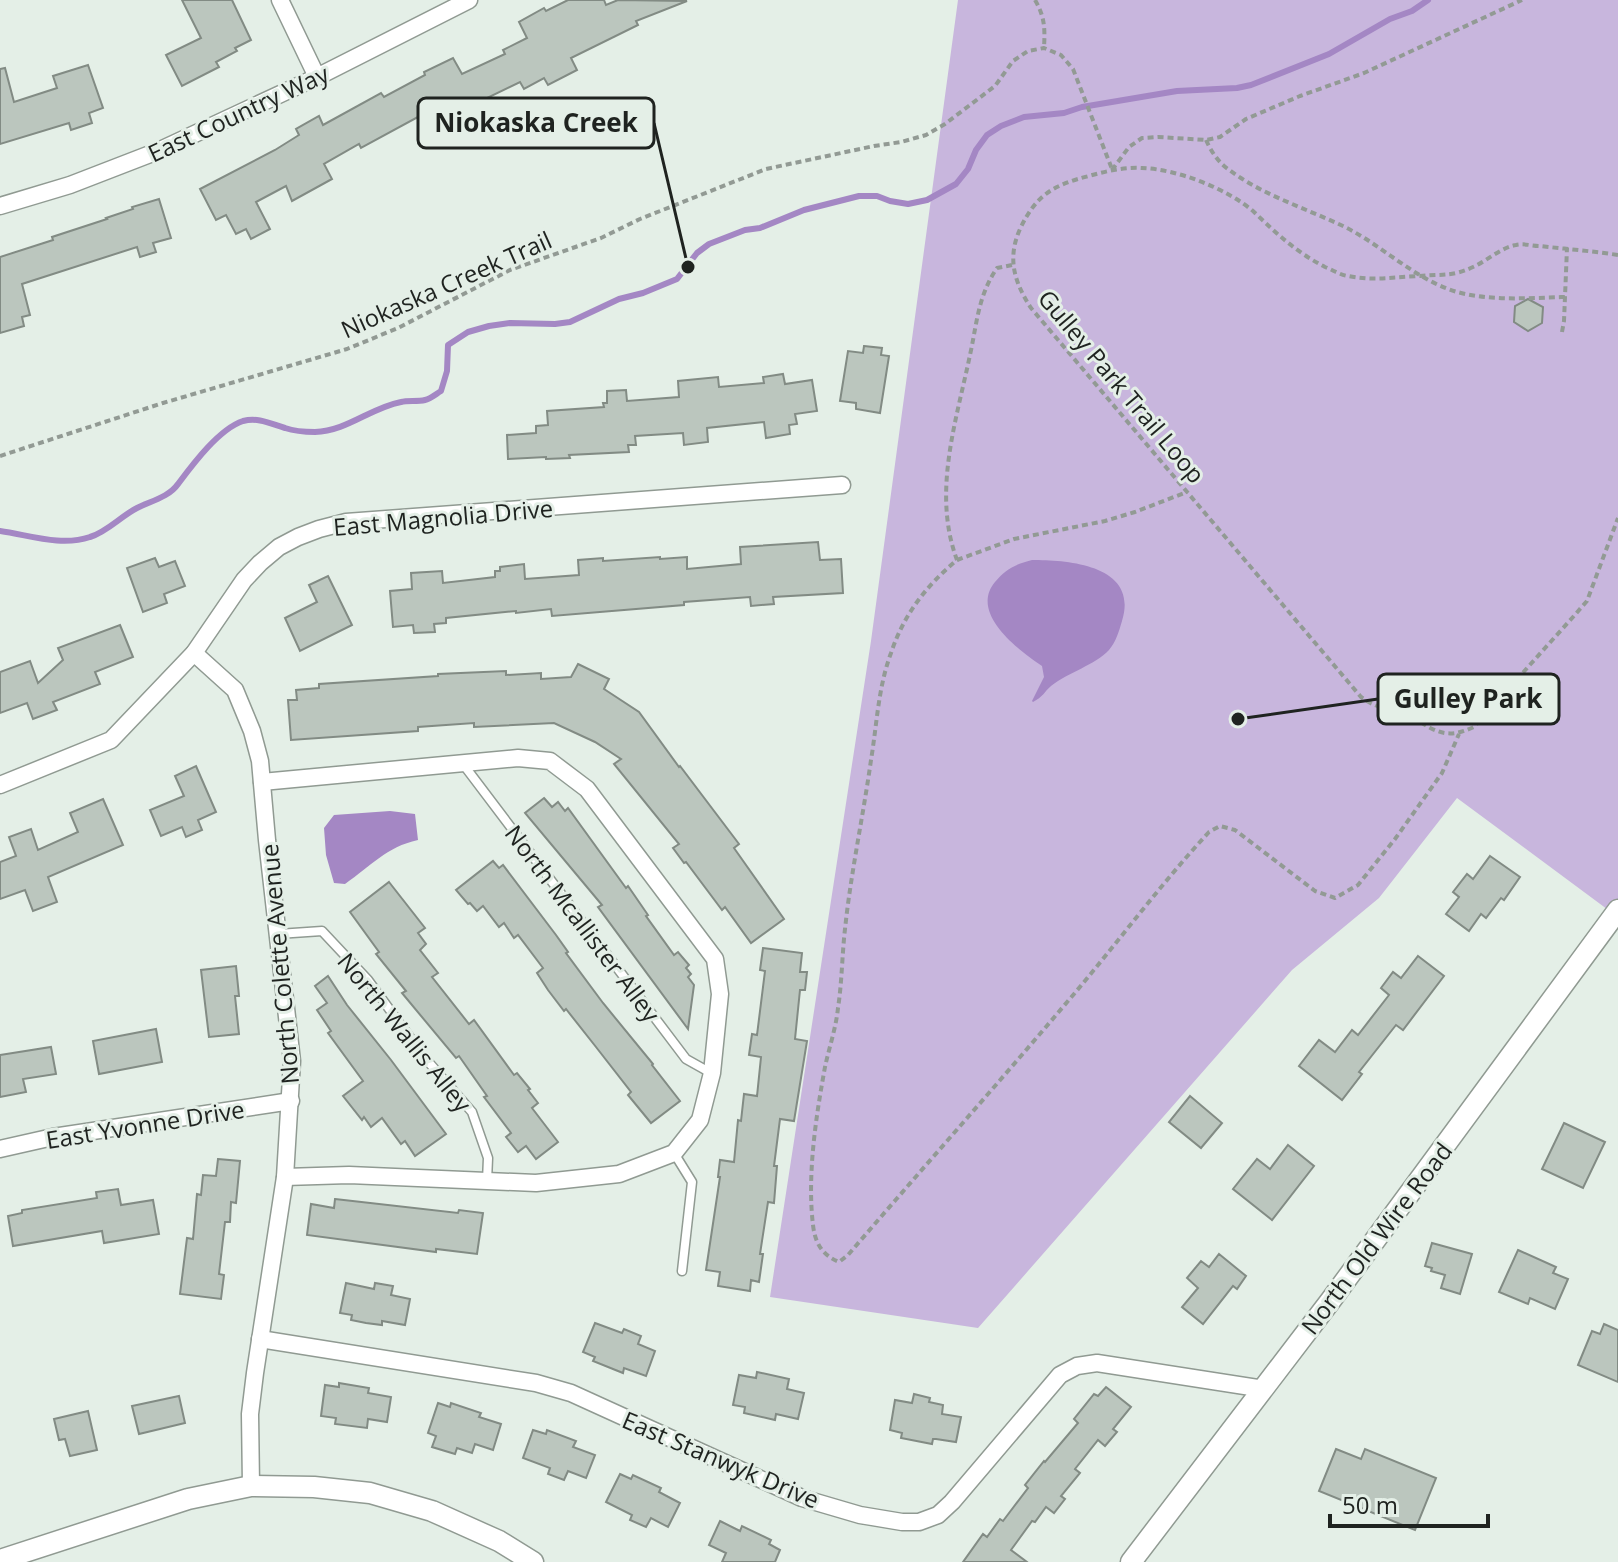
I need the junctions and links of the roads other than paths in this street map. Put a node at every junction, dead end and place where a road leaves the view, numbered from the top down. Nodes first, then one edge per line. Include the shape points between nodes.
1 (280, 0) edge
2 (469, 0) edge
3 (317, 77) junction
4 (0, 206) edge
5 (842, 485) dead end
6 (194, 653) junction
7 (462, 763) junction
8 (262, 782) junction
9 (0, 785) edge
10 (1618, 910) edge
11 (278, 934) junction
12 (712, 1073) junction
13 (291, 1101) junction
14 (0, 1149) edge
15 (674, 1153) junction
16 (285, 1177) junction
17 (487, 1181) junction
18 (682, 1271) dead end
19 (260, 1339) junction
20 (1264, 1389) junction
21 (251, 1486) junction
22 (0, 1560) edge
23 (533, 1562) edge
24 (1131, 1562) edge

1 - 3 street
2 - 3 street, East Country Way
3 - 4 street, East Country Way via 158,151
5 - 6 street, East Magnolia Drive via 346,522 279,547 260,563
6 - 8 street, North Colette Avenue via 235,690 252,731
6 - 9 street, East Magnolia Drive via 111,740
7 - 8 street
7 - 12 lane, North Mcallister Alley via 686,1059
7 - 12 street via 550,761 587,789 715,959 720,994
8 - 11 street, North Colette Avenue
10 - 20 street, North Old Wire Road
11 - 13 street, North Colette Avenue via 292,1061
11 - 17 lane, North Wallis Alley via 322,931 368,980 472,1112 488,1158
12 - 15 street via 700,1120
13 - 14 street, East Yvonne Drive
13 - 16 street, North Colette Avenue
15 - 17 street via 619,1174 536,1183
15 - 18 lane via 692,1182
16 - 17 street
16 - 19 street, North Colette Avenue
19 - 20 street, East Stanwyk Drive via 536,1383 571,1393 802,1498 902,1522 938,1515 1060,1375 1077,1366 1097,1363
19 - 21 street, North Colette Avenue via 250,1414
20 - 24 street, North Old Wire Road
21 - 22 street via 188,1499
21 - 23 street via 370,1493 432,1511

